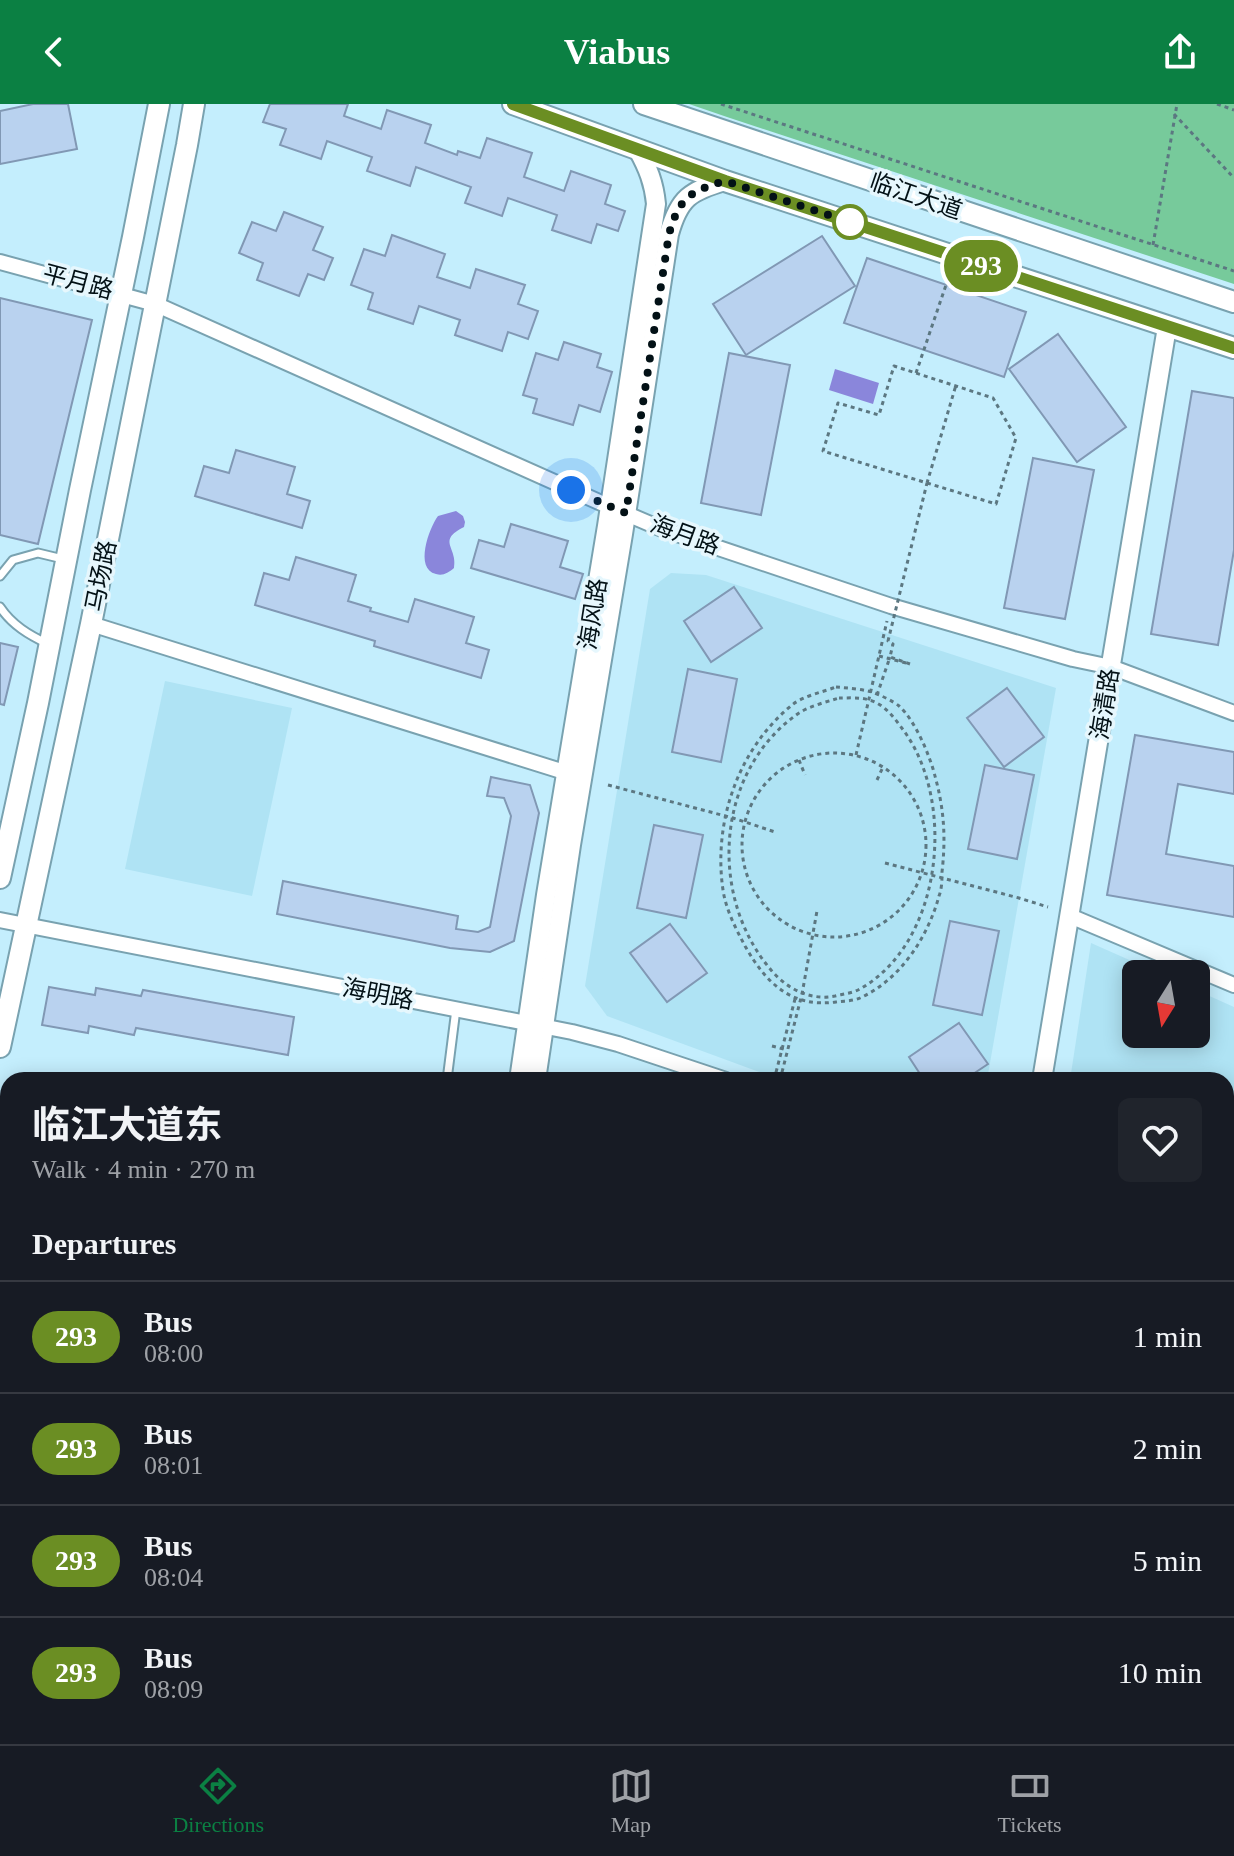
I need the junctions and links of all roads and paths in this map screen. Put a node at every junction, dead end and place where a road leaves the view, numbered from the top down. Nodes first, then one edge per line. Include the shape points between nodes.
1 (159, 104) edge
2 (194, 104) edge
3 (513, 104) edge
4 (644, 104) edge
5 (721, 104) edge
6 (1177, 104) edge
7 (1217, 104) edge
8 (1234, 110) edge
9 (1174, 114) junction
10 (638, 150) junction
11 (1234, 178) edge
12 (725, 181) junction
13 (1153, 245) junction
14 (0, 262) edge
15 (1234, 271) edge
16 (946, 285) dead end
17 (122, 294) junction
18 (1234, 302) edge
19 (155, 304) junction
20 (1167, 327) junction
21 (1234, 348) edge
22 (916, 373) junction
23 (956, 385) junction
24 (927, 483) junction
25 (618, 510) junction
26 (66, 560) junction
27 (0, 576) edge
28 (0, 607) edge
29 (887, 621) dead end
30 (91, 624) junction
31 (49, 644) junction
32 (879, 656) junction
33 (890, 657) junction
34 (1111, 667) junction
35 (877, 695) junction
36 (870, 700) junction
37 (1234, 713) edge
38 (856, 755) junction
39 (799, 760) junction
40 (883, 767) junction
41 (574, 775) junction
42 (805, 775) dead end
43 (877, 780) dead end
44 (608, 785) dead end
45 (733, 818) junction
46 (744, 822) junction
47 (775, 832) dead end
48 (885, 863) dead end
49 (923, 873) junction
50 (932, 875) junction
51 (0, 878) edge
52 (1048, 907) dead end
53 (817, 911) dead end
54 (1070, 916) junction
55 (0, 920) edge
56 (26, 925) junction
57 (812, 935) junction
58 (1233, 980) edge
59 (802, 994) junction
60 (795, 999) junction
61 (456, 1009) junction
62 (536, 1024) junction
63 (0, 1047) edge
64 (781, 1050) junction
65 (787, 1050) junction
66 (448, 1072) edge
67 (521, 1072) edge
68 (536, 1072) edge
69 (702, 1072) edge
70 (776, 1072) edge
71 (782, 1072) edge
72 (1043, 1072) edge

1 - 17 main road, 马场路
2 - 19 main road, 马场路
3 - 10 main road, 临江大道
4 - 18 main road, 临江大道
5 - 13 path
6 - 9 path
7 - 8 path
9 - 11 path
9 - 13 path
10 - 12 main road, 临江大道
10 - 25 street, 海风路 via 650,172 656,204
12 - 20 main road, 临江大道
12 - 25 street, 海风路 via 694,192 675,215
13 - 15 path
14 - 17 street, 平月路
16 - 22 path
17 - 19 street, 平月路
17 - 26 main road, 马场路
19 - 25 street, 海月路
19 - 30 main road, 马场路
20 - 21 main road, 临江大道
20 - 34 street, 海清路
22 - 23 path
22 - 24 path via 894,366 879,415 838,403 823,451
23 - 24 path
23 - 24 path via 993,398 1016,438 996,504
24 - 33 path, bridge via 888,641 893,644
25 - 34 street, 海月路 via 891,606
25 - 41 street, 海风路
26 - 27 lane via 38,553 13,560
26 - 31 main road, 马场路
28 - 31 lane via 8,620
29 - 32 path
30 - 41 street
30 - 56 main road, 马场路
31 - 51 main road, 马场路
32 - 33 path, bridge via 910,664
32 - 36 path
33 - 35 path, bridge
34 - 37 street, 海月路
34 - 54 street, 海清路
35 - 60 path, bridge via 899,706 920,735 932,766 946,843 940,894 926,931 891,978 858,999 823,1004
35 - 60 path, bridge via 836,687 794,703 742,766 725,814 722,879 733,925 769,981
36 - 38 path
36 - 45 path via 839,698 802,711 782,727 748,769
36 - 50 path via 892,713 922,766 936,842
38 - 39 path via 827,753
38 - 40 path
39 - 42 path
39 - 46 path via 774,774 755,796
40 - 43 path
40 - 49 path via 902,782 925,825
41 - 62 street, 海风路
44 - 45 path
45 - 46 path
45 - 59 path via 728,852 738,914 762,960
46 - 47 path
46 - 57 path via 741,851 747,880 762,905 785,924
48 - 49 path
49 - 50 path
49 - 57 path via 911,898 880,925 840,938
50 - 52 path
50 - 59 path via 903,949 882,973 856,991 828,997
53 - 57 path
54 - 58 street
54 - 72 street, 海清路
55 - 56 street, 海明路
56 - 61 street, 海明路
56 - 63 main road, 马场路
57 - 59 path
59 - 65 path
60 - 64 path, bridge
61 - 62 street, 海明路
61 - 66 lane
62 - 67 street, 海风路
62 - 68 street, 海风路
62 - 69 street, 海明路
64 - 65 path, bridge via 772,1046
64 - 70 path, bridge
65 - 71 path

